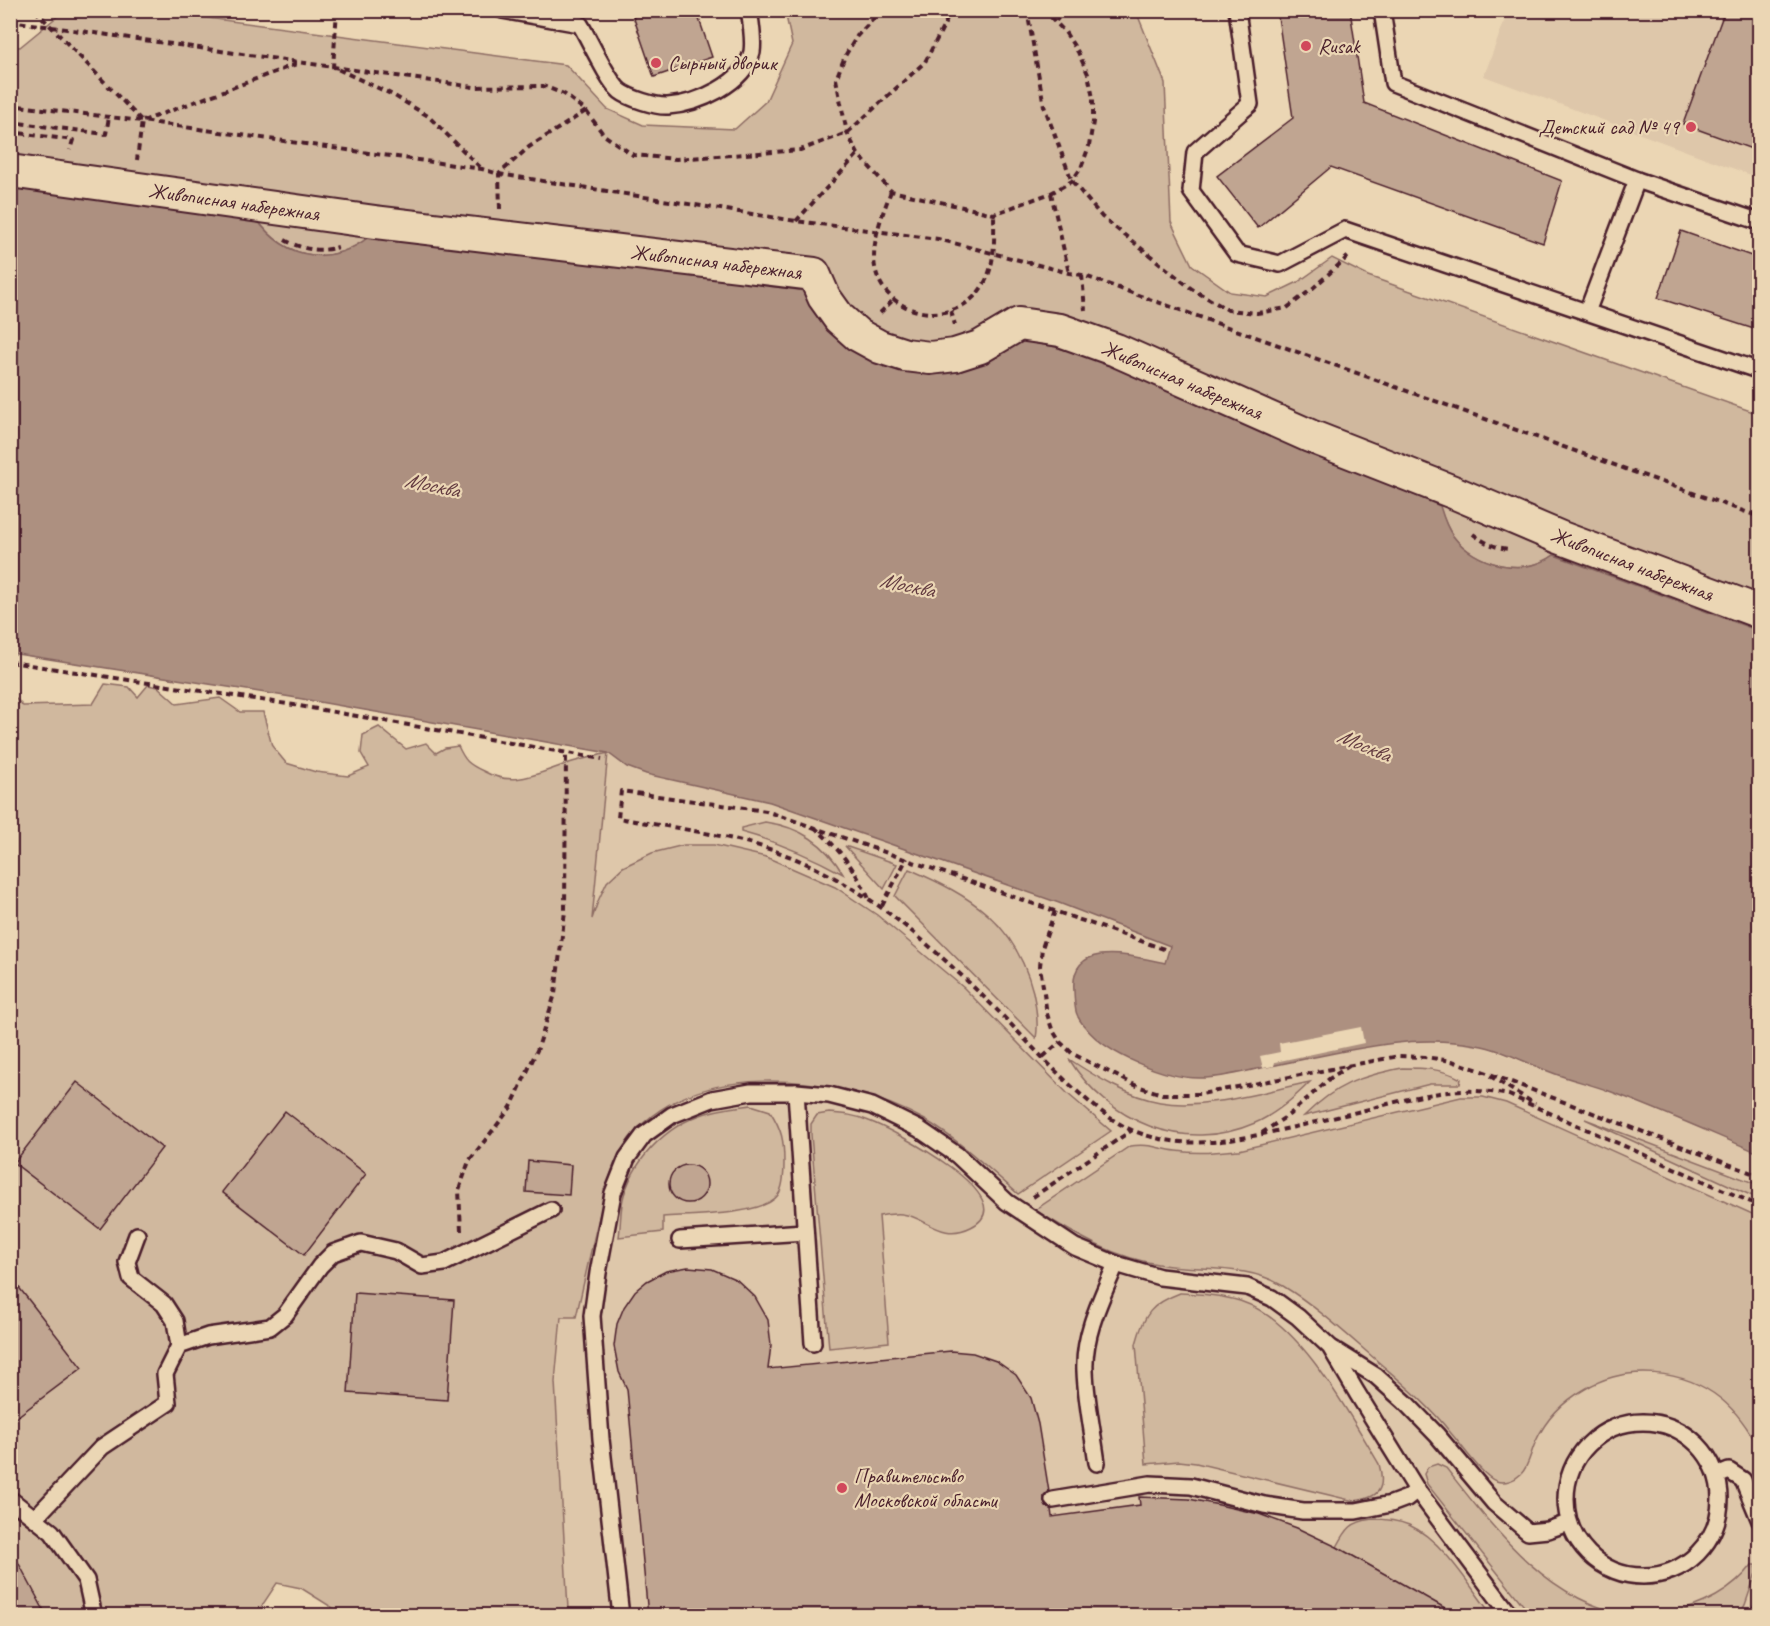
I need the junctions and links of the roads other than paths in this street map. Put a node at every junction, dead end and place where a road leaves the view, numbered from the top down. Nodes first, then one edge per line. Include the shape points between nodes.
1 (502, 10) edge
2 (749, 10) edge
3 (1237, 10) edge
4 (1382, 10) edge
5 (10, 171) edge
6 (1637, 180) junction
7 (1760, 222) edge
8 (1587, 312) junction
9 (1760, 371) edge
10 (1760, 612) edge
11 (796, 1092) junction
12 (551, 1210) dead end
13 (805, 1232) junction
14 (137, 1235) dead end
15 (680, 1240) dead end
16 (1116, 1264) junction
17 (813, 1343) dead end
18 (179, 1346) junction
19 (1330, 1347) junction
20 (1097, 1463) dead end
21 (1718, 1476) junction
22 (1418, 1490) junction
23 (10, 1499) edge
24 (1053, 1500) dead end
25 (35, 1518) junction
26 (1760, 1521) edge
27 (1568, 1523) junction
28 (94, 1616) edge
29 (621, 1616) edge
30 (1511, 1616) edge

1 - 2 lane via 580,24 620,91 666,106 694,101 738,77 752,53
3 - 8 lane via 1250,104 1195,152 1191,191 1237,254 1280,264 1344,230
4 - 6 lane via 1393,83
5 - 10 street, Живописная набережная via 375,222 814,274 839,318 858,335 880,348 905,355 955,355 980,347 1019,324 1060,330 1559,537
6 - 7 lane
6 - 8 lane
8 - 9 lane
11 - 13 lane
11 - 16 lane via 829,1095 872,1106 919,1129 957,1155 1016,1208 1075,1247
11 - 29 lane via 751,1092 712,1098 672,1114 644,1135 627,1158 614,1193 592,1316
12 - 18 lane via 444,1263 422,1266 396,1251 361,1243 333,1253 285,1315 270,1327 208,1336
13 - 15 lane
13 - 17 lane
14 - 18 lane via 127,1262 131,1278 164,1304 175,1321
16 - 19 lane via 1160,1277 1247,1287 1272,1298
16 - 20 lane via 1096,1311 1084,1369
18 - 25 lane via 165,1374 168,1403 102,1447
19 - 22 lane
19 - 27 lane via 1376,1376 1405,1402 1494,1503 1528,1532
21 - 26 lane via 1729,1472 1743,1480
21 - 27 lane via 1721,1506 1712,1535 1694,1559 1666,1574 1636,1577 1607,1569 1582,1549
21 - 27 lane via 1702,1448 1679,1429 1650,1421 1619,1424 1592,1439 1573,1463 1565,1491
22 - 24 lane via 1391,1504 1356,1511 1303,1511 1191,1486 1150,1484
22 - 30 lane
23 - 25 lane
25 - 28 lane via 52,1532 86,1580

